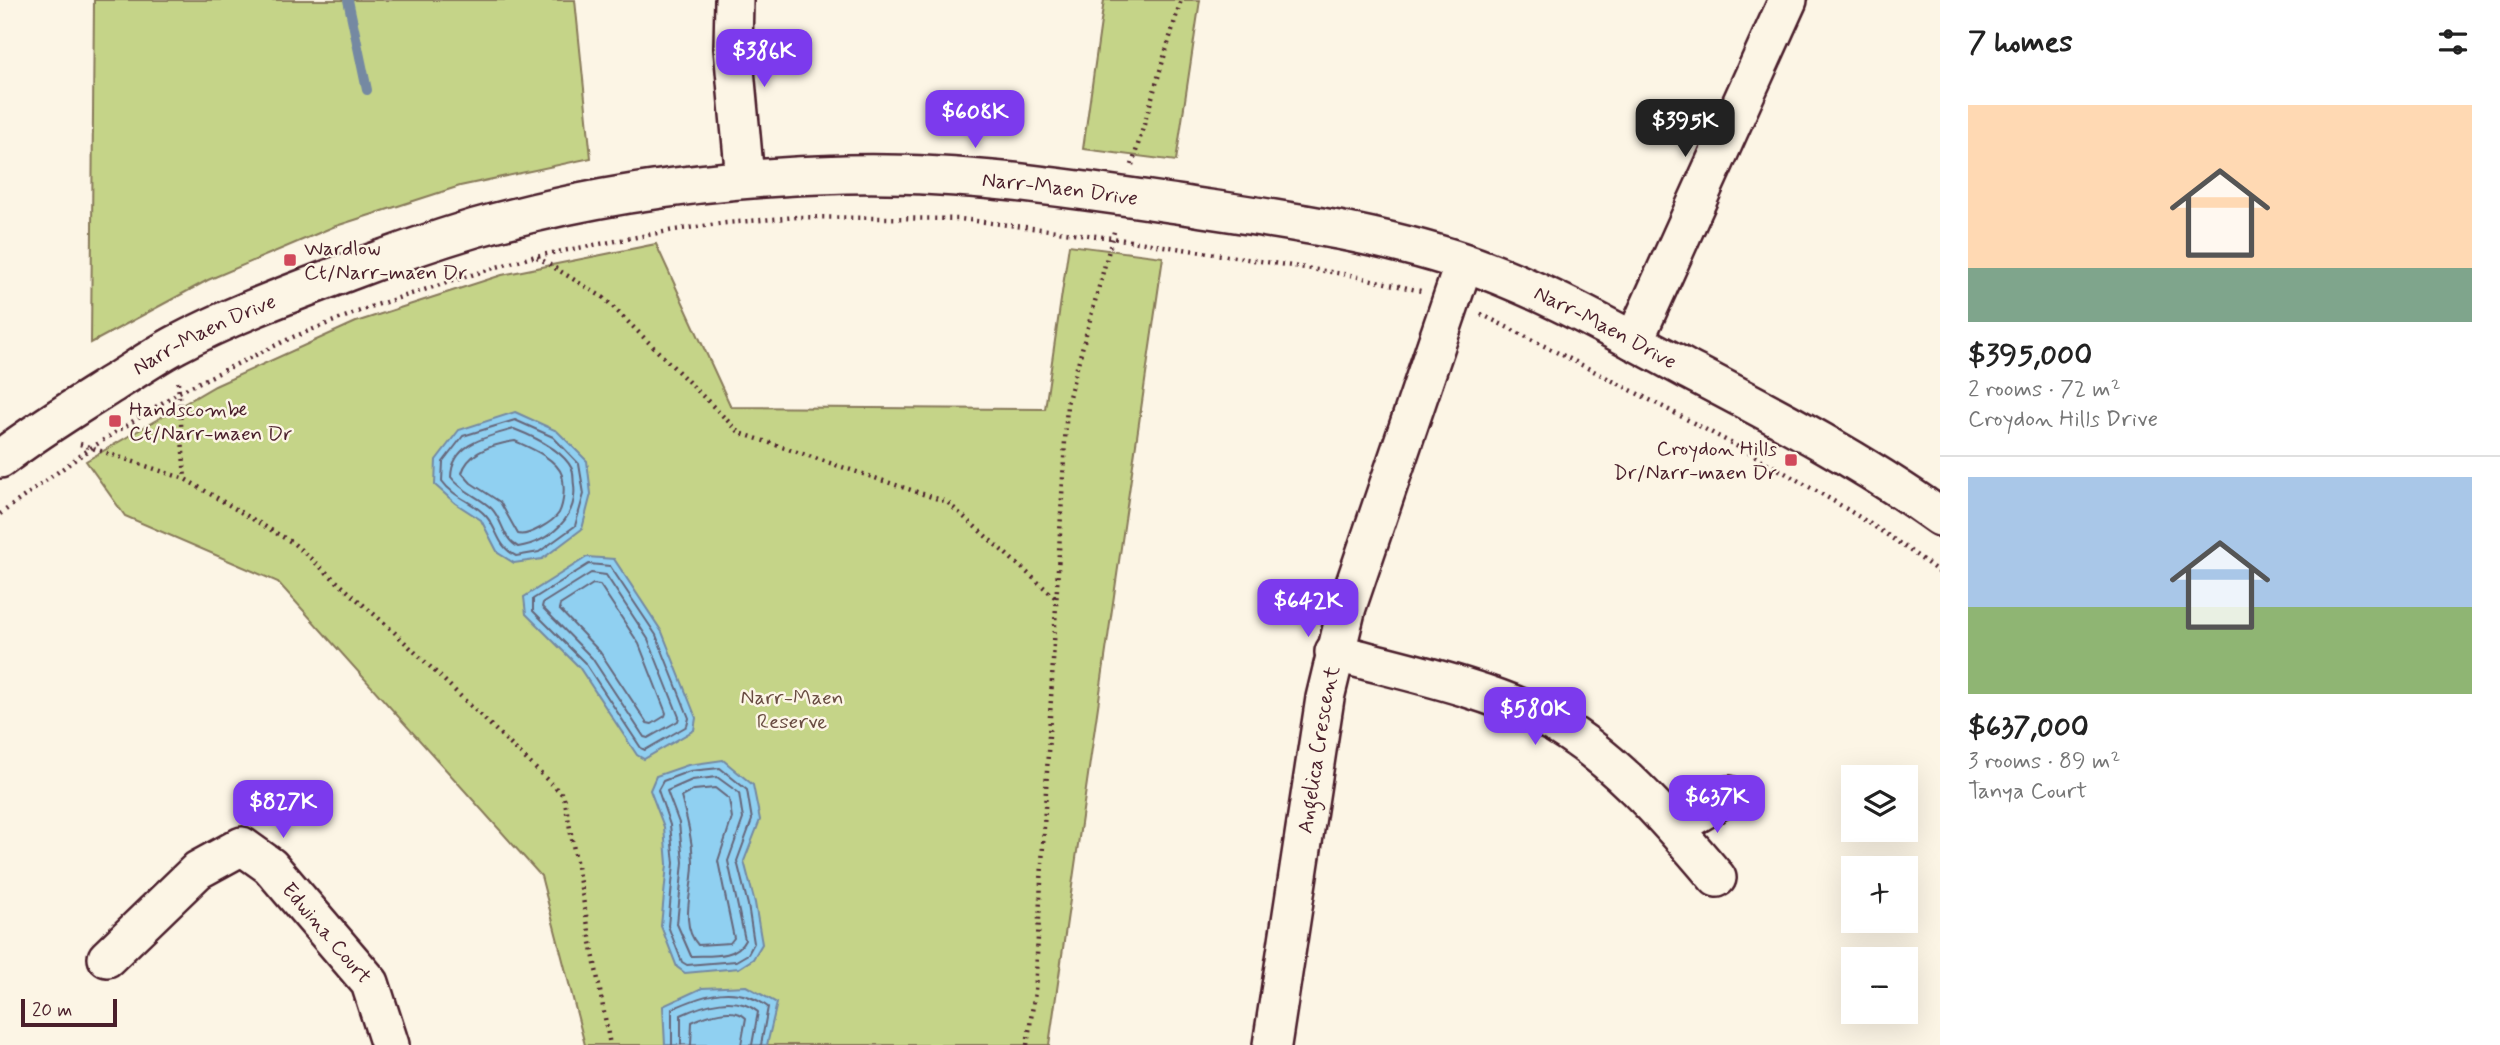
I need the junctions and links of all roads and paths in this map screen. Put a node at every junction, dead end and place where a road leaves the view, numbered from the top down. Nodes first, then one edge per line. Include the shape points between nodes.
1 (734, 0) edge
2 (1181, 0) edge
3 (1788, 0) edge
4 (745, 179) junction
5 (1123, 196) junction
6 (526, 216) junction
7 (1112, 238) junction
8 (536, 256) junction
9 (1464, 263) junction
10 (1451, 301) junction
11 (1634, 341) junction
12 (176, 345) junction
13 (178, 393) junction
14 (38, 429) junction
15 (91, 448) junction
16 (0, 459) edge
17 (185, 479) junction
18 (0, 514) edge
19 (1940, 517) edge
20 (1940, 573) edge
21 (1058, 600) junction
22 (1334, 652) junction
23 (1729, 794) dead end
24 (1675, 827) junction
25 (1717, 878) dead end
26 (107, 957) dead end
27 (390, 1045) edge
28 (610, 1045) edge
29 (1027, 1045) edge
30 (1272, 1045) edge

1 - 4 street via 733,48
2 - 5 path
3 - 11 street
4 - 5 street, Narr-Maen Drive via 946,176
4 - 6 street, Narr-Maen Drive via 625,195
5 - 7 path
5 - 9 street, Narr-Maen Drive via 1349,231
6 - 8 path
6 - 12 street, Narr-Maen Drive via 409,249 278,298
7 - 8 path via 961,219 797,217 700,226
7 - 10 path via 1350,275
7 - 21 path via 1068,404
8 - 13 path via 373,306 293,337
8 - 21 path via 604,298 740,433 947,502
9 - 10 street, Angelica Crescent
9 - 11 street, Narr-Maen Drive via 1551,298
10 - 20 path via 1646,397 1797,479
10 - 22 street, Angelica Crescent
11 - 19 street, Narr-Maen Drive via 1797,428 1902,489
12 - 13 path
12 - 14 street, Narr-Maen Drive
13 - 15 path
13 - 17 path
14 - 15 path
14 - 16 street, Narr-Maen Drive
15 - 17 path
15 - 18 path
17 - 28 path via 293,543 392,630 564,796
21 - 29 path via 1035,992
22 - 24 street via 1482,694 1543,718 1593,750
22 - 30 street, Angelica Crescent
23 - 24 street
24 - 25 street
26 - 27 street, Edwina Court via 198,870 242,846 271,866 370,983

